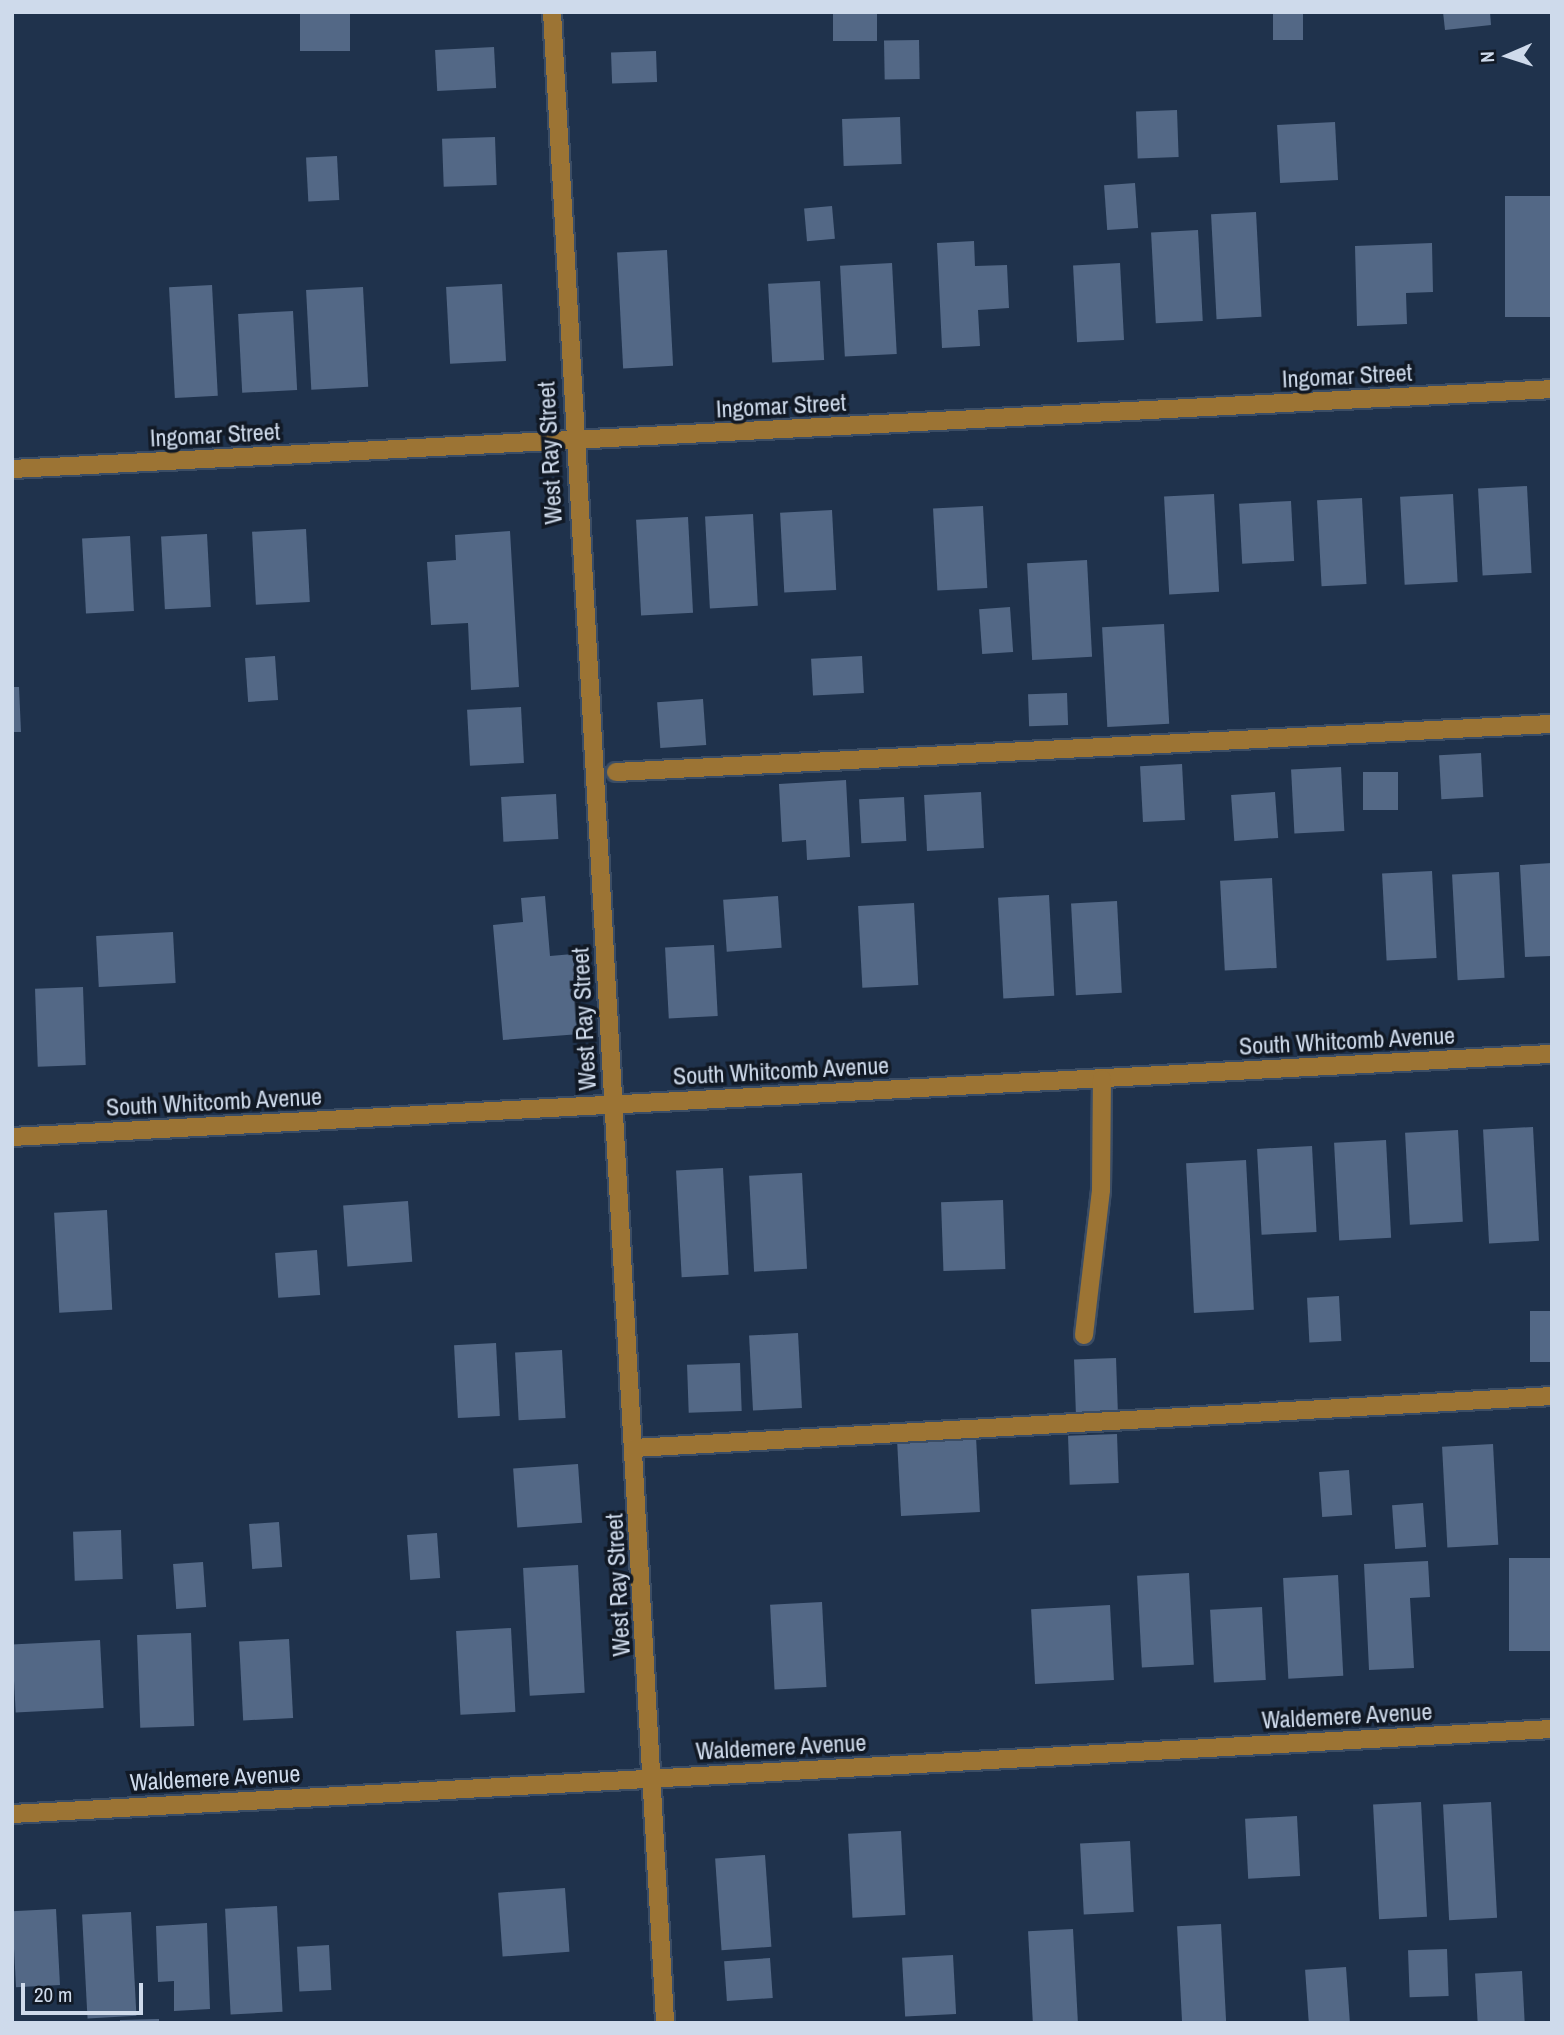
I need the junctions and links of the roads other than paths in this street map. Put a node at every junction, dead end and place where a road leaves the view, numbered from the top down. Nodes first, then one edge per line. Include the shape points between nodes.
1 (552, 12) edge
2 (1552, 389) edge
3 (574, 442) junction
4 (12, 469) edge
5 (1552, 724) edge
6 (615, 772) dead end
7 (1552, 1054) edge
8 (1102, 1079) junction
9 (613, 1104) junction
10 (12, 1137) edge
11 (1084, 1335) dead end
12 (1552, 1396) edge
13 (634, 1448) junction
14 (1552, 1729) edge
15 (654, 1779) junction
16 (12, 1814) edge
17 (665, 2023) edge

1 - 3 street, West Ray Street
2 - 3 street, Ingomar Street
3 - 4 street, Ingomar Street
3 - 9 street, West Ray Street
5 - 6 street
7 - 8 street, South Whitcomb Avenue
8 - 9 street, South Whitcomb Avenue
8 - 11 street via 1101,1190
9 - 10 street, South Whitcomb Avenue
9 - 13 street, West Ray Street
12 - 13 street
13 - 15 street, West Ray Street
14 - 15 street, Waldemere Avenue
15 - 16 street, Waldemere Avenue
15 - 17 street, West Ray Street

